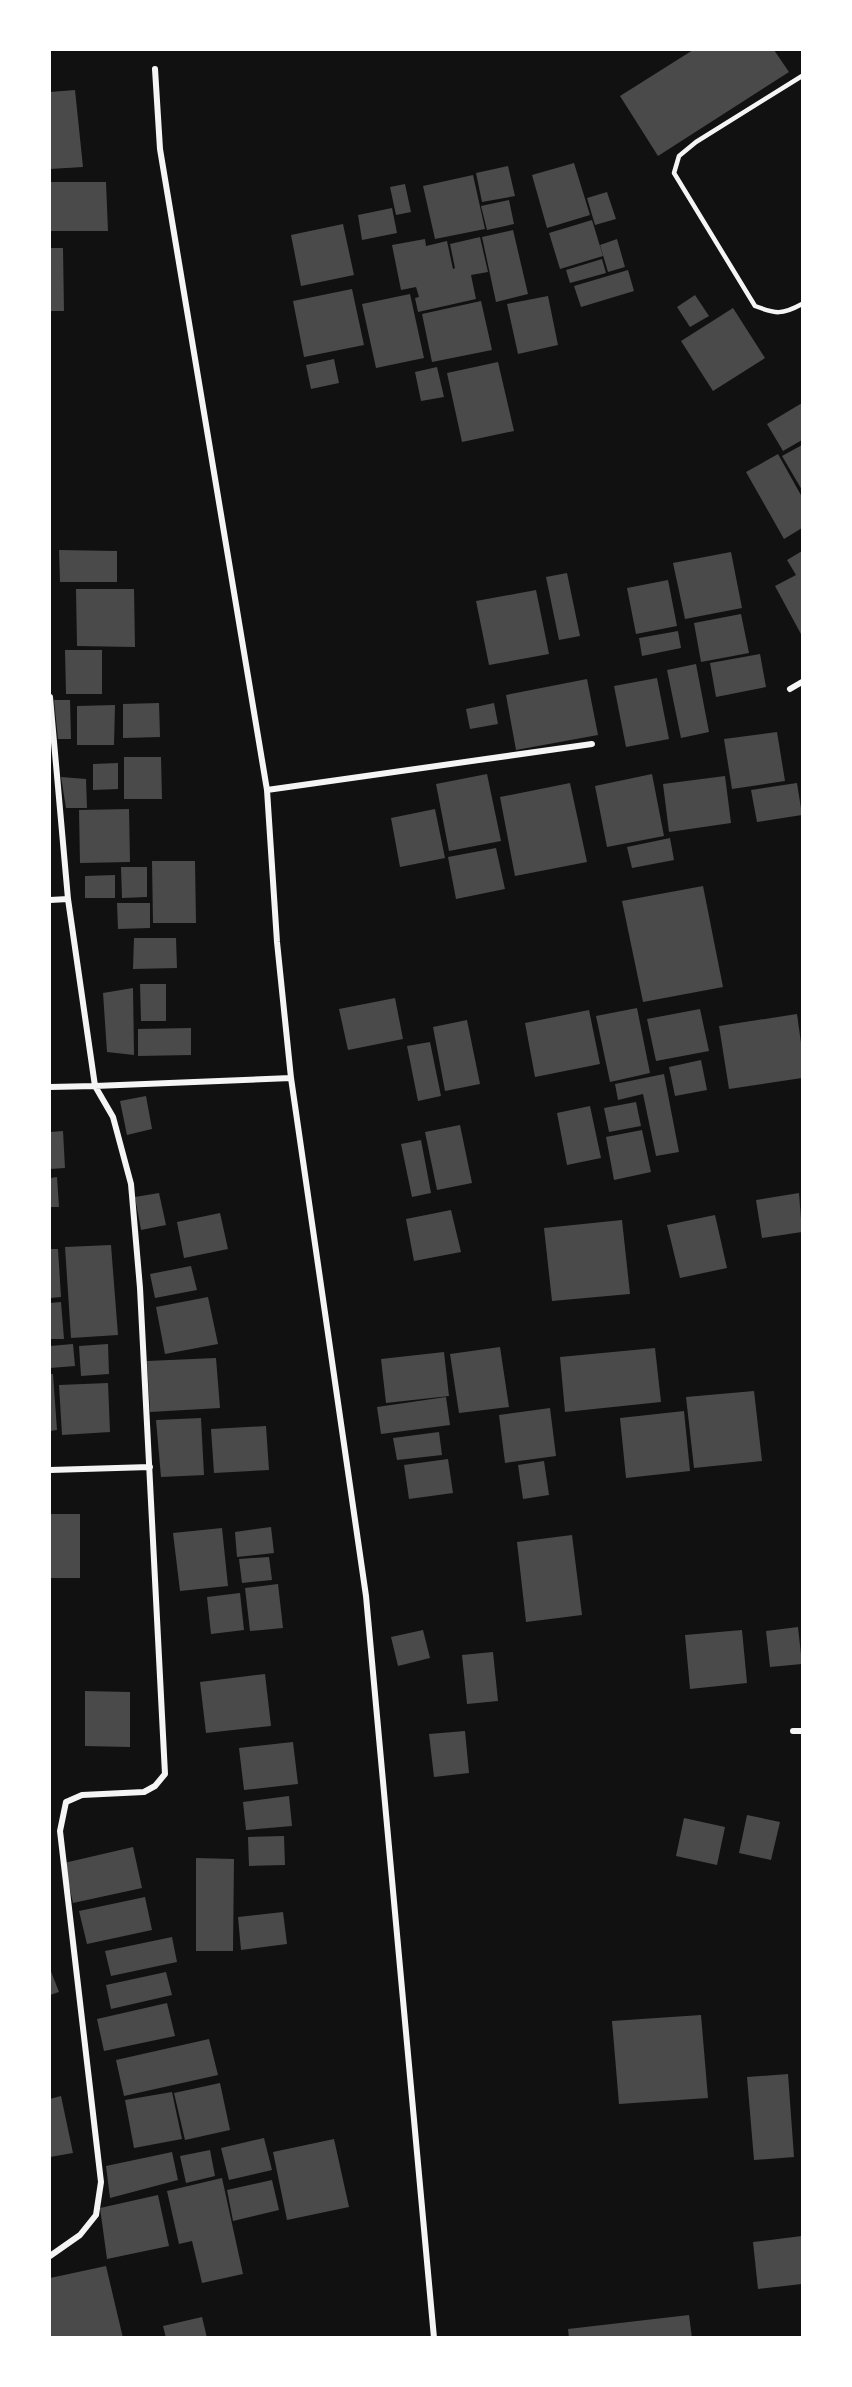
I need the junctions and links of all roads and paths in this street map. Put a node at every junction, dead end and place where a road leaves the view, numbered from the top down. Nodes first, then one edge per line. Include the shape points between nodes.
1 (154, 69) dead end
2 (802, 76) edge
3 (802, 304) edge
4 (802, 682) edge
5 (790, 689) dead end
6 (50, 697) edge
7 (592, 744) dead end
8 (267, 790) junction
9 (68, 899) junction
10 (50, 900) edge
11 (291, 1078) junction
12 (95, 1086) junction
13 (50, 1087) edge
14 (150, 1467) junction
15 (50, 1470) edge
16 (793, 1731) dead end
17 (802, 1731) edge
18 (50, 2256) edge
19 (434, 2337) edge

1 - 8 street via 160,149
2 - 3 lane via 696,142 679,156 674,173 755,306 775,314
4 - 5 street
6 - 9 street
7 - 8 street
8 - 11 street
9 - 10 street
9 - 12 street
11 - 12 street
11 - 19 street via 366,1596
12 - 13 street
12 - 14 street via 113,1118 131,1184
14 - 15 street
14 - 18 street via 165,1774 144,1792 82,1795 66,1802 60,1831 101,2182 96,2215 80,2235
16 - 17 street

